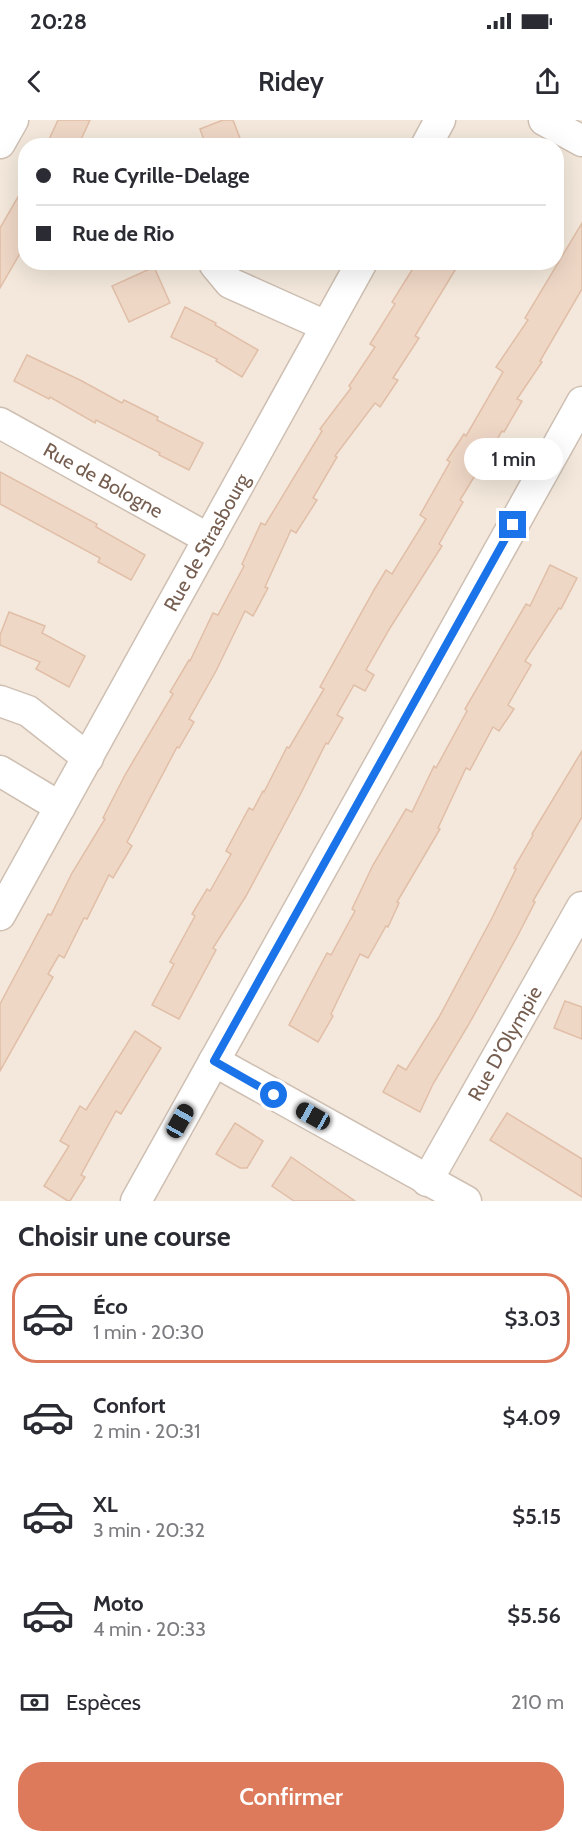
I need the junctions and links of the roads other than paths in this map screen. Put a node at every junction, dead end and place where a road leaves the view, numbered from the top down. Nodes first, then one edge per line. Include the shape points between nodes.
1 (13, 120) edge
2 (440, 120) edge
3 (544, 120) edge
4 (430, 138) edge
5 (582, 141) edge
6 (0, 143) edge
7 (220, 270) edge
8 (348, 270) edge
9 (326, 326) junction
10 (582, 402) edge
11 (0, 423) edge
12 (209, 539) junction
13 (0, 701) edge
14 (88, 758) junction
15 (0, 771) edge
16 (60, 807) junction
17 (582, 907) edge
18 (0, 915) edge
19 (571, 953) edge
20 (214, 1061) junction
21 (427, 1181) junction
22 (136, 1201) edge
23 (466, 1201) edge

1 - 6 street
2 - 4 street
3 - 5 street
7 - 9 street via 230,283
8 - 9 street, Rue de Strasbourg
9 - 12 street, Rue de Strasbourg
10 - 20 street
11 - 12 street, Rue de Bologne
12 - 14 street, Rue de Strasbourg
13 - 14 street via 28,711
14 - 16 street, Rue de Strasbourg
15 - 16 street
16 - 18 street, Rue de Strasbourg
17 - 19 street, Rue D'Olympie
19 - 21 street, Rue D'Olympie
20 - 21 street
20 - 22 street
21 - 23 street

